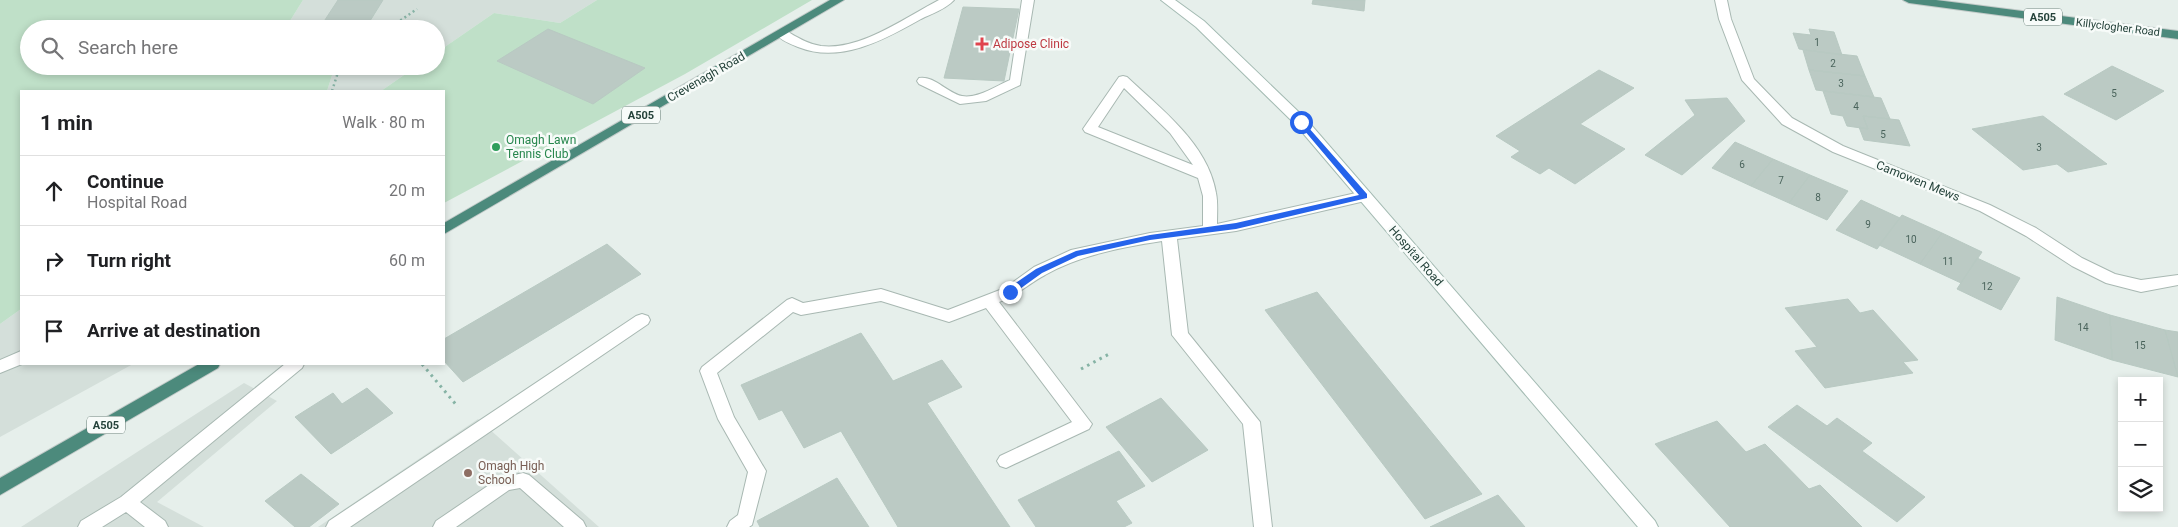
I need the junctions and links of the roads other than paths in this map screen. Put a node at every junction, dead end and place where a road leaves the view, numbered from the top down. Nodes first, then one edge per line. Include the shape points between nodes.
1 (838, 0) edge
2 (948, 0) edge
3 (1028, 0) edge
4 (1167, 0) edge
5 (1721, 0) edge
6 (1909, 0) edge
7 (781, 33) junction
8 (2178, 35) edge
9 (922, 81) dead end
10 (1204, 175) junction
11 (1365, 196) junction
12 (445, 228) edge
13 (1210, 230) junction
14 (1169, 235) junction
15 (2178, 280) edge
16 (989, 300) junction
17 (642, 320) dead end
18 (210, 365) edge
19 (295, 365) edge
20 (1006, 461) dead end
21 (0, 486) edge
22 (127, 502) junction
23 (87, 527) edge
24 (159, 527) edge
25 (335, 527) edge
26 (442, 527) edge
27 (577, 527) edge
28 (736, 527) edge
29 (1263, 527) edge
30 (1650, 527) edge

1 - 7 highway, Crevenagh Road / A505
2 - 7 main road via 862,44 827,50 799,44
3 - 9 main road via 1016,82 981,98 960,100
4 - 11 main road, Hospital Road via 1200,24 1301,122
5 - 15 main road, Camowen Mews via 1748,80 1787,121 1838,149 1985,208 2111,279 2141,286
6 - 8 highway, Killyclogher Road / A505
7 - 12 highway, Crevenagh Road / A505
10 - 10 main road via 1183,138 1123,80 1090,129
10 - 13 main road via 1209,191
11 - 13 main road
11 - 30 main road, Hospital Road
13 - 14 main road
14 - 16 main road via 1076,254 1039,271 1010,292
14 - 29 main road via 1180,335 1251,422
16 - 20 main road via 1083,424
16 - 28 main road via 949,316 881,295 801,309 792,304 708,371 726,420 757,471 746,519
17 - 25 main road
18 - 21 highway, A505
19 - 22 main road
22 - 23 main road
22 - 24 main road
26 - 27 main road via 504,484 523,480

